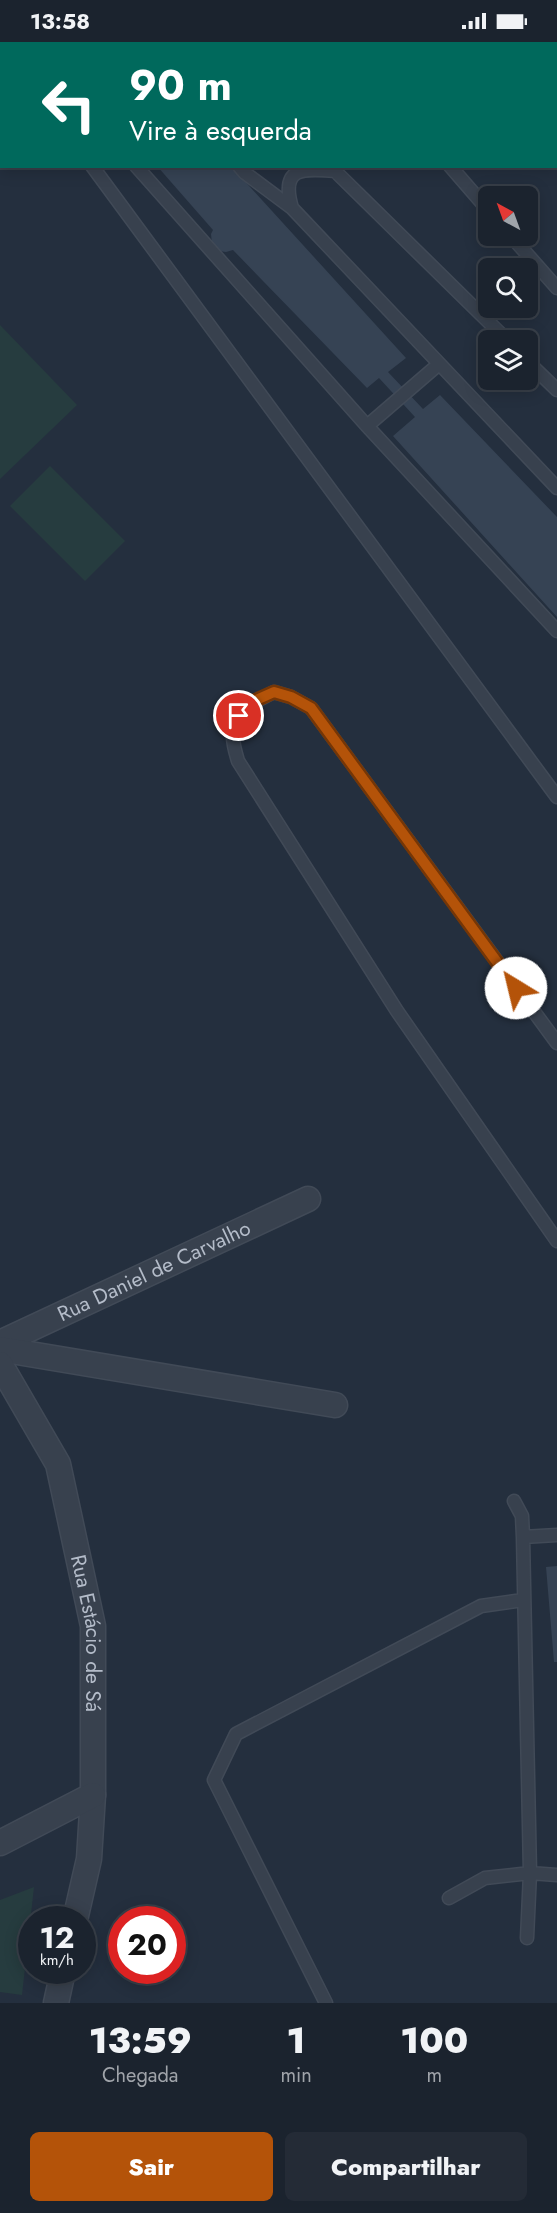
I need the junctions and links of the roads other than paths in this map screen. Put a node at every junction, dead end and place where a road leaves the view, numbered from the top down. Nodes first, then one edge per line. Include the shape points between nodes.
1 (93, 168) edge
2 (138, 168) edge
3 (241, 168) edge
4 (452, 168) edge
5 (333, 169) edge
6 (478, 198) edge
7 (292, 208) junction
8 (520, 246) edge
9 (557, 288) edge
10 (497, 330) edge
11 (439, 364) junction
12 (538, 372) edge
13 (557, 390) edge
14 (367, 426) junction
15 (557, 488) edge
16 (557, 631) edge
17 (557, 797) edge
18 (557, 1043) edge
19 (308, 1199) dead end
20 (557, 1241) edge
21 (0, 1343) edge
22 (0, 1349) edge
23 (0, 1364) edge
24 (335, 1405) dead end
25 (514, 1502) dead end
26 (557, 1535) edge
27 (523, 1537) junction
28 (523, 1600) junction
29 (93, 1795) junction
30 (0, 1843) edge
31 (530, 1873) junction
32 (557, 1875) edge
33 (449, 1898) dead end
34 (78, 1906) edge
35 (527, 1938) dead end
36 (60, 1984) edge
37 (56, 2003) edge
38 (326, 2003) edge

1 - 17 lane
2 - 14 lane
3 - 7 lane
4 - 6 lane
5 - 7 lane via 297,173 287,191
5 - 10 lane
7 - 11 lane
8 - 9 lane
11 - 14 lane
11 - 15 lane
12 - 13 lane
14 - 16 lane
18 - 20 lane via 311,708 274,692 254,701 239,716 232,736 238,761 397,1011
19 - 21 street, Rua Daniel de Carvalho
22 - 24 street
23 - 29 street, Rua Estácio de Sá via 58,1464 93,1626
25 - 27 lane via 522,1516
26 - 27 lane
27 - 28 lane
28 - 31 lane
28 - 38 lane via 481,1606 236,1734 214,1780
29 - 30 street
29 - 34 street, Rua Estácio de Sá via 89,1859
31 - 32 lane
31 - 33 lane via 484,1878
31 - 35 lane
36 - 37 street

